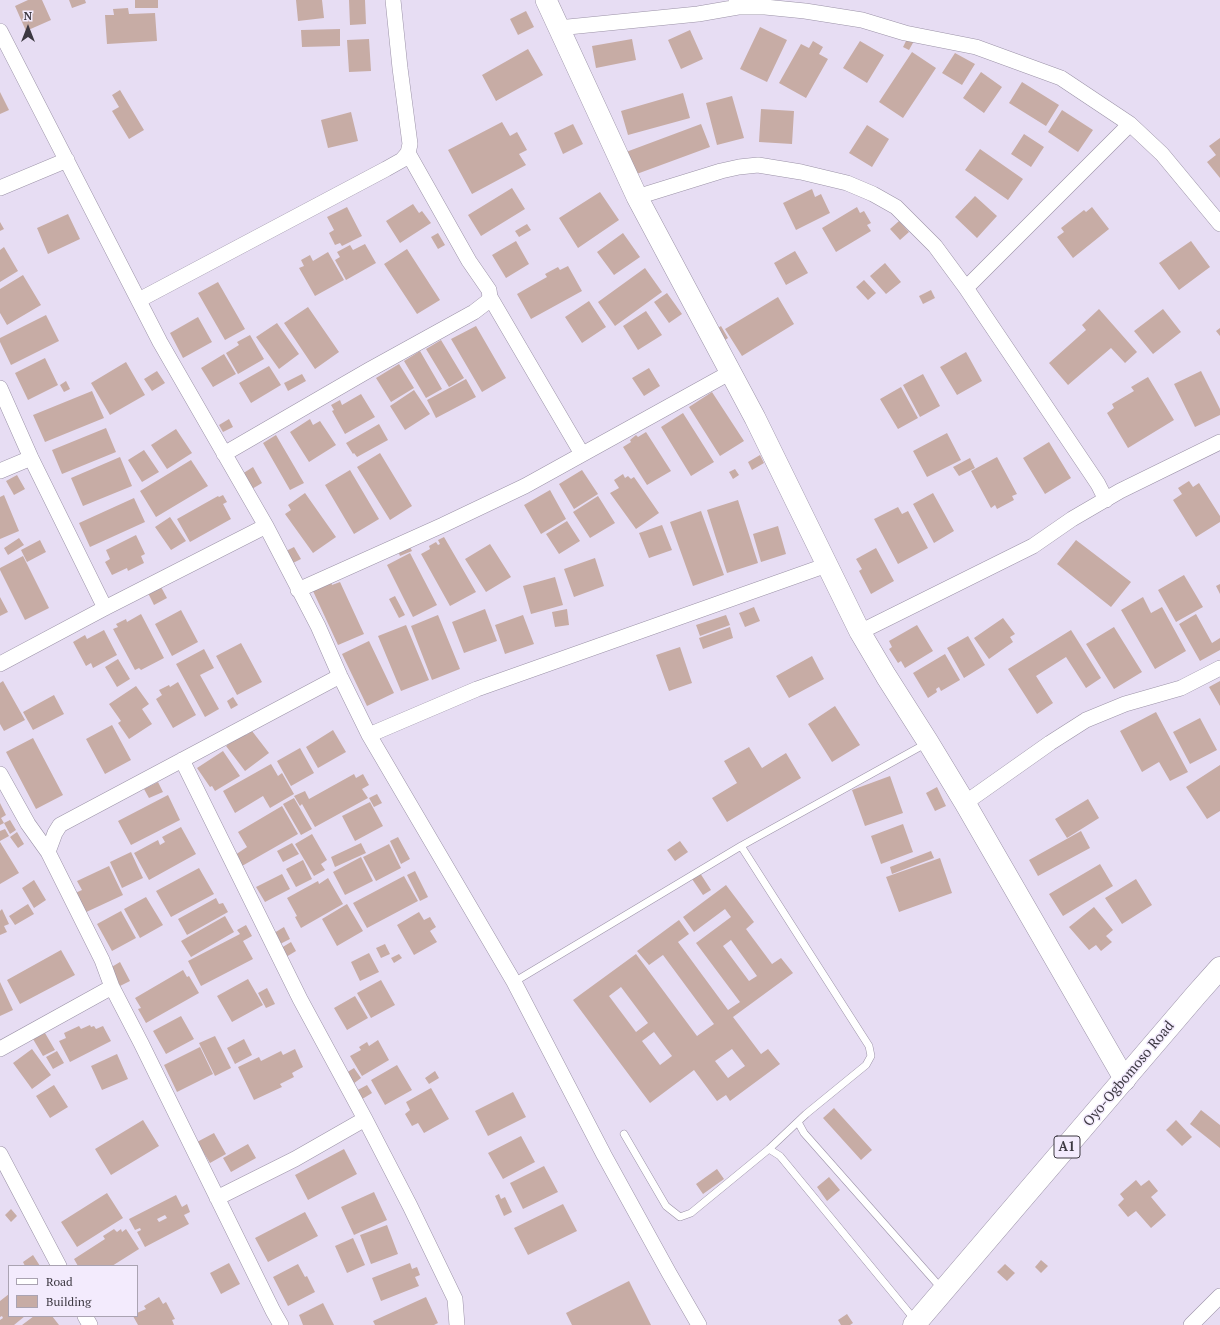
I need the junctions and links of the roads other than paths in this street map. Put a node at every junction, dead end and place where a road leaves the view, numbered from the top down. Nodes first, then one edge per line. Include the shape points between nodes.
1 (393, 0) edge
2 (546, 0) edge
3 (737, 4) edge
4 (558, 28) junction
5 (0, 31) edge
6 (1130, 124) junction
7 (408, 153) junction
8 (66, 160) junction
9 (0, 188) edge
10 (637, 197) junction
11 (1220, 224) edge
12 (966, 288) junction
13 (490, 297) junction
14 (139, 300) junction
15 (731, 372) junction
16 (0, 388) edge
17 (1220, 442) edge
18 (224, 454) junction
19 (582, 454) junction
20 (31, 458) junction
21 (0, 471) edge
22 (1106, 500) junction
23 (266, 526) junction
24 (827, 565) junction
25 (298, 590) junction
26 (105, 608) junction
27 (860, 632) junction
28 (0, 664) edge
29 (1220, 668) edge
30 (340, 676) junction
31 (369, 735) junction
32 (928, 742) junction
33 (182, 760) junction
34 (0, 774) edge
35 (965, 803) junction
36 (741, 846) junction
37 (48, 852) junction
38 (1220, 968) edge
39 (514, 982) junction
40 (112, 987) junction
41 (0, 1048) edge
42 (1125, 1080) junction
43 (366, 1119) junction
44 (798, 1122) junction
45 (624, 1134) dead end
46 (769, 1148) junction
47 (0, 1154) edge
48 (217, 1198) junction
49 (58, 1265) edge
50 (944, 1292) junction
51 (1220, 1296) edge
52 (916, 1324) edge
53 (281, 1325) edge
54 (457, 1325) edge
55 (699, 1325) edge
56 (1191, 1325) edge

1 - 7 street via 410,144
2 - 4 street
3 - 4 street via 698,14
3 - 6 street via 855,19 905,33 976,47 1061,78
4 - 10 street
5 - 8 street
6 - 11 street via 1162,154
6 - 12 street
7 - 13 street via 469,261 485,283
7 - 14 street via 402,160 386,169
8 - 9 street
8 - 14 street
10 - 12 street via 721,171 758,165 847,183 896,207 935,246
10 - 15 street
12 - 22 street via 1098,484
13 - 18 street via 474,312
13 - 19 street
14 - 18 street
15 - 19 street
15 - 24 street
16 - 20 street
17 - 22 street via 1146,477
18 - 23 street
19 - 25 street via 525,486
20 - 21 street
20 - 26 street
22 - 27 street via 1072,519 1033,546
23 - 25 street
23 - 26 street
24 - 27 street
24 - 31 street via 477,689
25 - 30 street via 318,626
26 - 28 street
27 - 32 street
29 - 35 street via 1181,688 1125,704 1086,720
30 - 31 street
30 - 33 street
31 - 39 street
32 - 35 street
32 - 36 lane
33 - 37 street via 60,825
33 - 43 street via 300,999
34 - 37 street via 28,824
35 - 42 street
36 - 39 lane
36 - 44 lane via 869,1046 871,1056 866,1065
37 - 40 street via 108,972
38 - 42 highway, Oyo-Ogbomoso Road / A1
39 - 55 street via 604,1155
40 - 41 street
40 - 48 street
42 - 50 highway, Oyo-Ogbomoso Road / A1
43 - 48 street via 295,1159
43 - 54 street via 455,1299
44 - 46 lane
44 - 50 lane via 804,1133
45 - 46 lane via 666,1206 680,1217 691,1213
46 - 52 lane via 780,1156
47 - 49 street
48 - 53 street
50 - 52 highway, Oyo-Ogbomoso Road / A1
51 - 56 street

